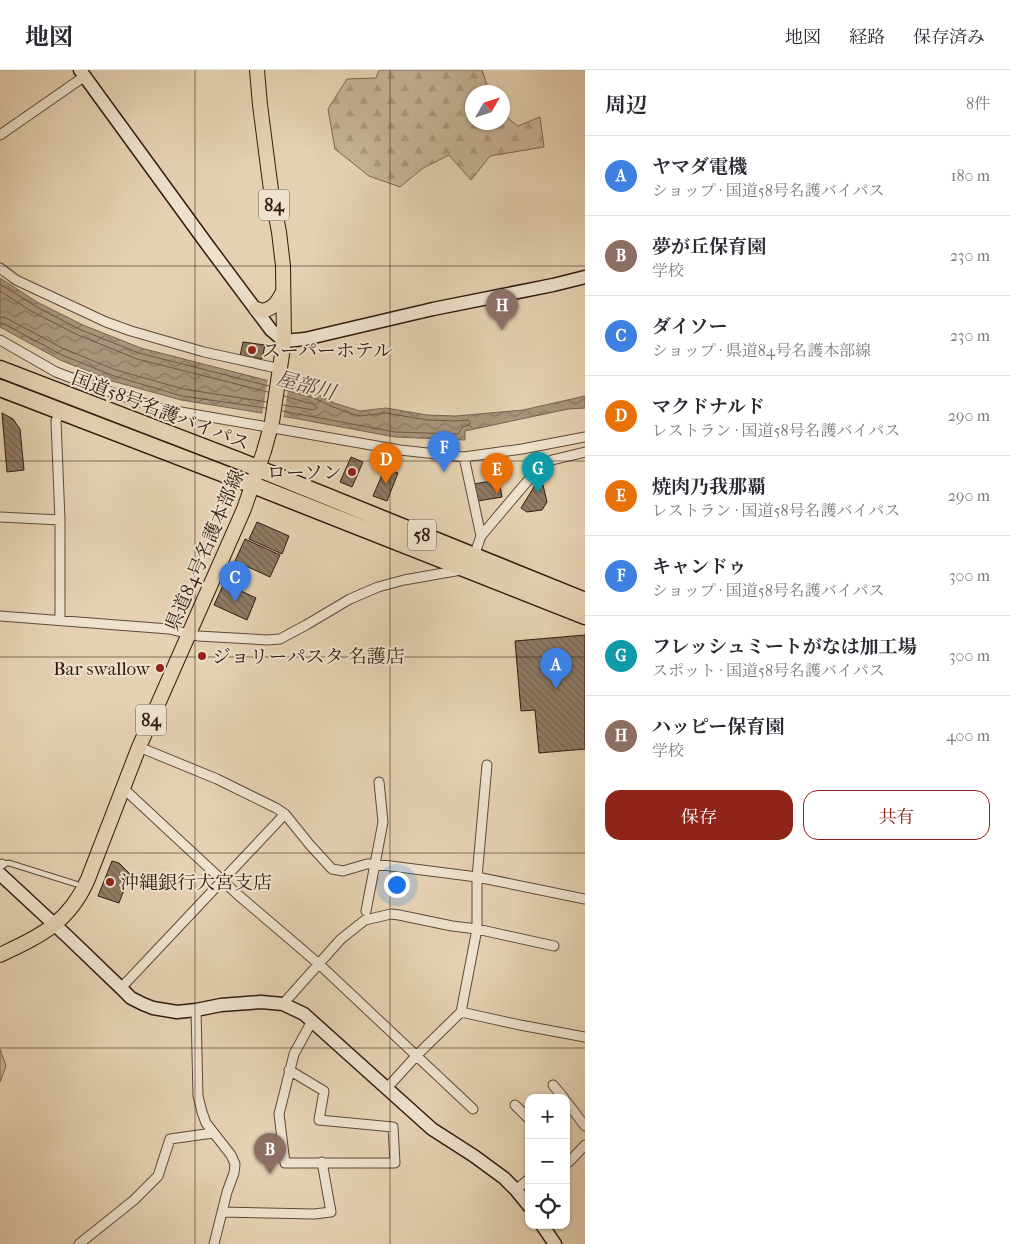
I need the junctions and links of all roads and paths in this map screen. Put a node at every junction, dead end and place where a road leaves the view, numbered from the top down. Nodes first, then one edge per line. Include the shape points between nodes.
1 (258, 70) edge
2 (82, 73) edge
3 (0, 135) edge
4 (0, 268) edge
5 (585, 277) edge
6 (284, 292) junction
7 (256, 309) junction
8 (0, 340) edge
9 (284, 341) junction
10 (0, 369) edge
11 (280, 371) junction
12 (56, 372) junction
13 (0, 388) edge
14 (51, 389) junction
15 (60, 412) junction
16 (272, 424) junction
17 (585, 436) edge
18 (585, 452) edge
19 (464, 457) junction
20 (258, 469) junction
21 (253, 485) junction
22 (0, 517) edge
23 (60, 520) junction
24 (481, 536) junction
25 (470, 563) junction
26 (585, 601) edge
27 (0, 616) edge
28 (585, 616) edge
29 (60, 620) junction
30 (189, 633) junction
31 (139, 747) junction
32 (487, 765) dead end
33 (379, 782) dead end
34 (123, 788) junction
35 (284, 814) junction
36 (375, 864) junction
37 (1, 868) edge
38 (477, 877) junction
39 (222, 881) junction
40 (76, 884) dead end
41 (585, 898) edge
42 (366, 911) dead end
43 (54, 925) junction
44 (477, 929) junction
45 (554, 946) dead end
46 (0, 956) edge
47 (319, 964) junction
48 (121, 988) junction
49 (283, 1004) junction
50 (196, 1010) junction
51 (461, 1012) junction
52 (312, 1021) junction
53 (585, 1038) edge
54 (417, 1055) junction
55 (289, 1070) junction
56 (553, 1085) dead end
57 (387, 1088) junction
58 (561, 1094) edge
59 (515, 1105) dead end
60 (570, 1106) edge
61 (473, 1108) dead end
62 (525, 1115) edge
63 (585, 1126) edge
64 (213, 1133) junction
65 (585, 1146) edge
66 (570, 1161) edge
67 (322, 1162) junction
68 (525, 1182) edge
69 (516, 1190) junction
70 (525, 1201) edge
71 (222, 1212) junction
72 (545, 1229) edge
73 (79, 1244) edge
74 (214, 1244) edge
75 (555, 1244) edge

1 - 6 main road, 県道84号名護本部線 / 84
2 - 3 street
2 - 7 street
4 - 11 street via 16,280 106,322
5 - 9 street
6 - 7 main road via 272,308
6 - 9 main road, 県道84号名護本部線 / 84
7 - 9 street
8 - 12 street
9 - 11 main road, 県道84号名護本部線 / 84
10 - 14 highway, 国道58号名護バイパス / 58
11 - 16 main road, 県道84号名護本部線 / 84
12 - 14 street
12 - 16 street via 158,408
13 - 15 highway, 国道58号名護バイパス / 58
14 - 20 highway, 国道58号名護バイパス / 58
15 - 21 highway, 国道58号名護バイパス / 58
15 - 23 street via 56,422
16 - 19 street via 400,450
16 - 20 main road, 県道84号名護本部線 / 84
17 - 19 street
18 - 24 street via 552,460 536,471
19 - 24 street
20 - 21 main road, 県道84号名護本部線 / 84
20 - 25 highway, 国道58号名護バイパス / 58
21 - 25 highway, 国道58号名護バイパス / 58
21 - 30 main road, 県道84号名護本部線 / 84
22 - 23 street
23 - 29 street
24 - 25 street
25 - 26 highway, 国道58号名護バイパス / 58
25 - 28 highway, 国道58号名護バイパス / 58
25 - 30 street via 378,587 350,599 280,639
27 - 29 street
29 - 30 street
30 - 31 main road, 県道84号名護本部線 / 84
31 - 34 main road, 県道84号名護本部線 / 84
31 - 35 street via 217,780
32 - 38 street
33 - 36 street via 383,822
34 - 39 street
34 - 43 main road, 県道84号名護本部線 / 84 via 81,895
35 - 36 street via 332,869 343,872
35 - 39 street
36 - 38 street
36 - 42 street
37 - 40 lane via 9,863
37 - 43 street
38 - 41 street
38 - 44 street
39 - 47 street
39 - 48 street
43 - 46 main road, 県道84号名護本部線 / 84
43 - 48 street
44 - 45 street
44 - 47 street via 391,914 378,916 365,920
44 - 51 street
47 - 49 street
47 - 54 street
48 - 50 street via 131,998 153,1008 178,1012
49 - 50 street via 242,1002
49 - 52 street
50 - 64 street via 198,1096 206,1123
51 - 53 street
51 - 54 street
52 - 55 street
52 - 57 street
54 - 57 street
54 - 61 street
55 - 67 street via 279,1114 285,1162
55 - 67 street via 324,1091 319,1120 393,1127 395,1163
56 - 58 street
57 - 69 street via 432,1129 486,1164
59 - 62 street
60 - 63 street
64 - 71 street via 235,1164
64 - 73 street via 170,1139 158,1176 134,1200
65 - 66 street
67 - 71 street via 331,1212
68 - 69 street
69 - 70 street
71 - 74 street
72 - 75 street

